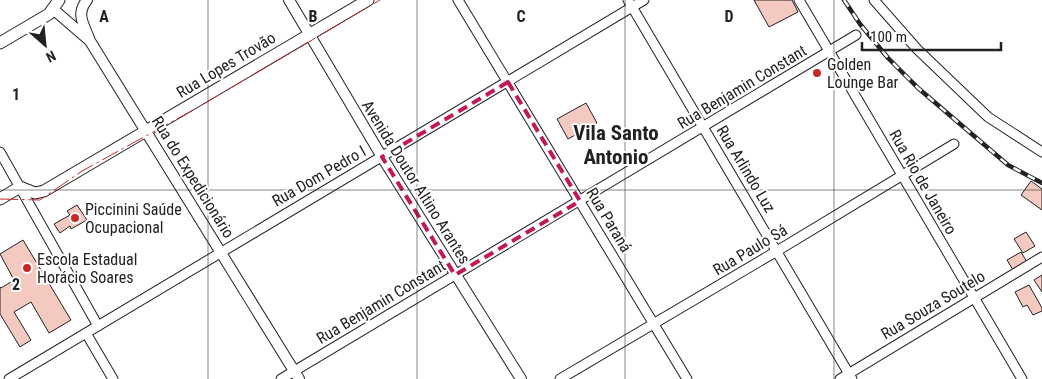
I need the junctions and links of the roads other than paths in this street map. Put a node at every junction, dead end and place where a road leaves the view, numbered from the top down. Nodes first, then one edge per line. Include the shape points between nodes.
1 (87, 0) edge
2 (289, 0) edge
3 (368, 0) edge
4 (458, 0) edge
5 (644, 0) edge
6 (799, 0) edge
7 (874, 0) edge
8 (55, 3) edge
9 (630, 4) edge
10 (309, 34) junction
11 (856, 35) dead end
12 (90, 41) junction
13 (0, 43) edge
14 (830, 52) junction
15 (508, 82) junction
16 (704, 127) junction
17 (146, 131) junction
18 (954, 144) dead end
19 (0, 152) edge
20 (1042, 152) edge
21 (382, 157) junction
22 (902, 174) junction
23 (20, 187) junction
24 (0, 198) edge
25 (580, 201) junction
26 (777, 251) junction
27 (221, 252) junction
28 (1042, 257) edge
29 (456, 275) junction
30 (974, 298) junction
31 (654, 324) junction
32 (98, 326) junction
33 (86, 333) junction
34 (297, 375) edge
35 (850, 376) edge
36 (10, 379) edge
37 (114, 379) edge
38 (281, 379) edge
39 (521, 379) edge
40 (560, 379) edge
41 (687, 379) edge
42 (840, 379) edge
43 (1022, 379) edge

1 - 12 street via 81,8 81,19
2 - 10 street, Avenida Doutor Altino Arantes
3 - 10 main road, Rua Lopes Trovão
4 - 15 street, Rua Paraná
5 - 9 street, Rua Dom Pedro I
6 - 14 street, Rua Rio de Janeiro
7 - 20 street via 917,49 988,118
8 - 12 street, Rua do Expedicionário
8 - 13 main road via 49,14
9 - 15 street, Rua Dom Pedro I
9 - 16 street, Rua Arlindo Luz
10 - 17 main road, Rua Lopes Trovão
10 - 21 street, Avenida Doutor Altino Arantes
11 - 14 street, Rua Benjamin Constant
12 - 17 street, Rua do Expedicionário
14 - 16 street, Rua Benjamin Constant
14 - 22 street, Rua Rio de Janeiro
15 - 21 street, Rua Dom Pedro I
15 - 25 street, Rua Paraná
16 - 25 street, Rua Benjamin Constant
16 - 26 street, Rua Arlindo Luz
17 - 23 main road, Rua Lopes Trovão via 44,191 35,193
17 - 27 street, Rua do Expedicionário
18 - 22 street, Rua Paulo Sá
19 - 23 street
21 - 27 street, Rua Dom Pedro I
21 - 29 street, Avenida Doutor Altino Arantes
22 - 26 street, Rua Paulo Sá
22 - 30 street, Rua Rio de Janeiro
23 - 24 main road
23 - 32 street
25 - 29 street, Rua Benjamin Constant
25 - 31 street, Rua Paraná
26 - 31 street, Rua Paulo Sá
26 - 35 street, Rua Arlindo Luz
27 - 32 street, Rua Dom Pedro I
27 - 34 street, Rua do Expedicionário
28 - 30 street, Rua Souza Soutelo
29 - 34 street, Rua Benjamin Constant
29 - 39 street, Avenida Doutor Altino Arantes
30 - 35 street, Rua Souza Soutelo
30 - 43 street, Rua Rio de Janeiro
31 - 40 street, Rua Paulo Sá
31 - 41 street, Rua Paraná
32 - 33 street, Rua Dom Pedro I
33 - 36 street, Rua Dom Pedro I
33 - 37 street
34 - 38 street, Rua Benjamin Constant
35 - 42 street, Rua Souza Soutelo

